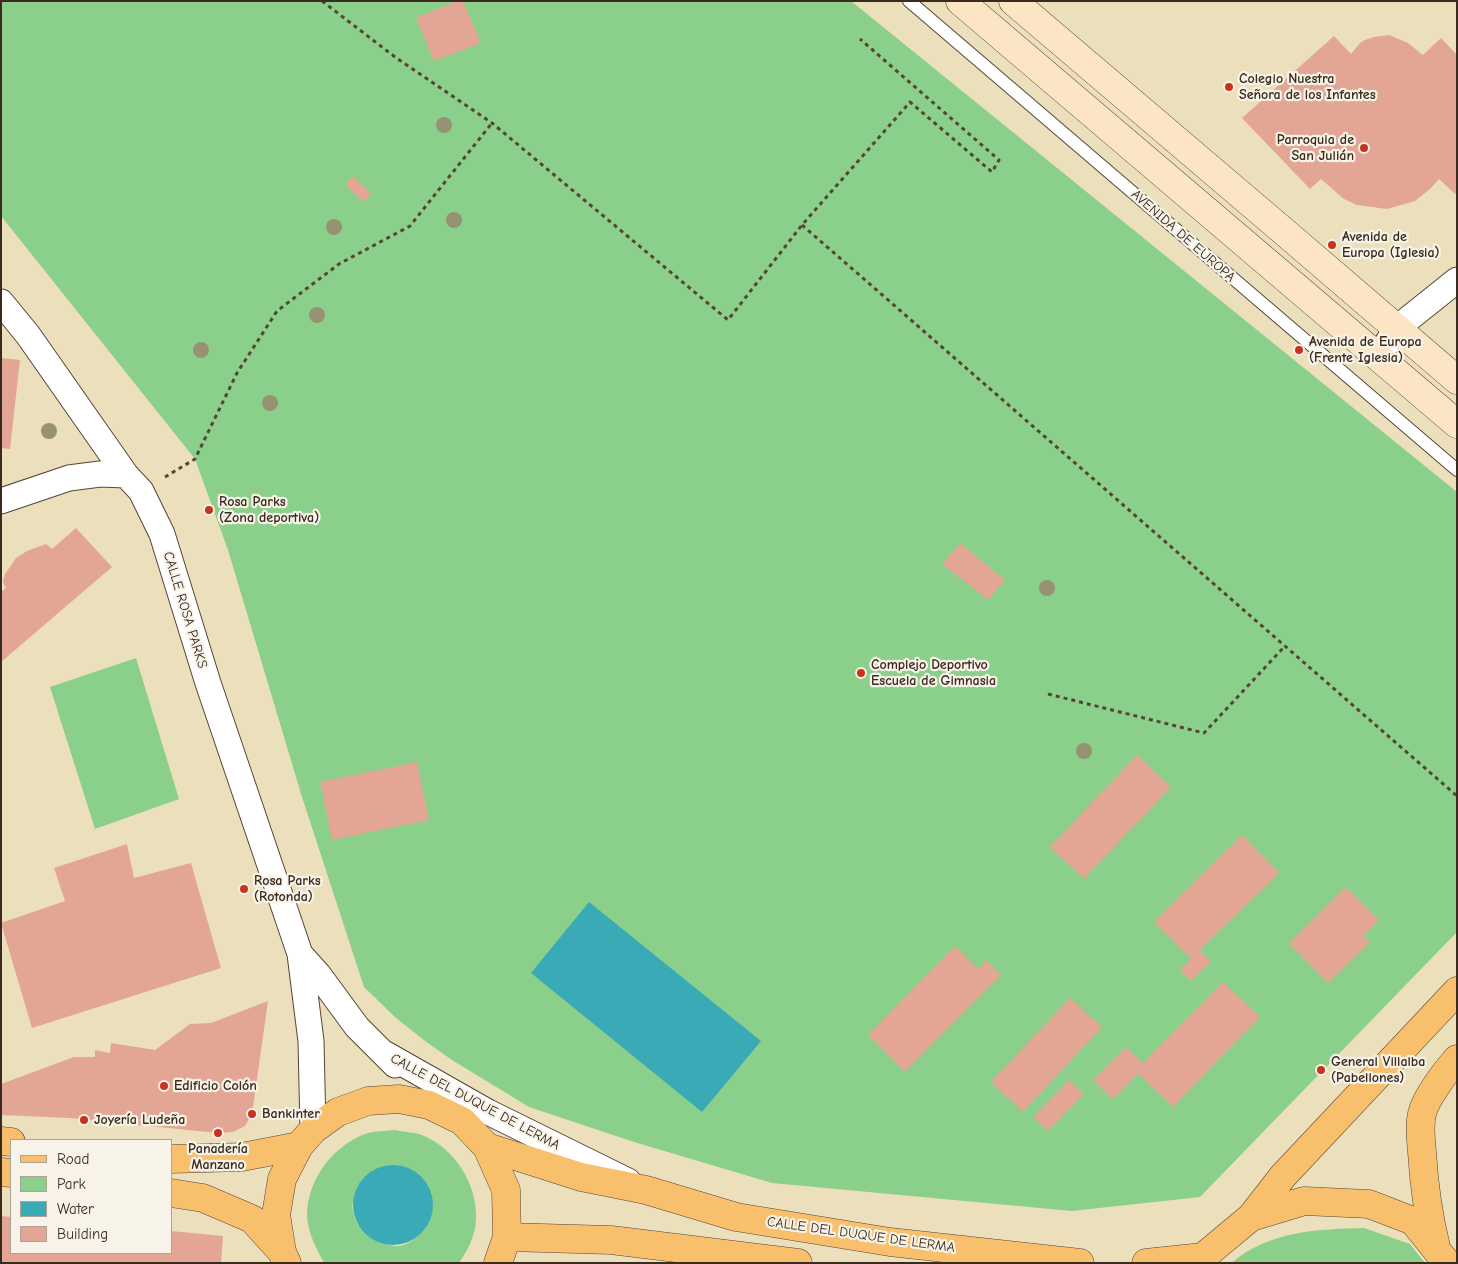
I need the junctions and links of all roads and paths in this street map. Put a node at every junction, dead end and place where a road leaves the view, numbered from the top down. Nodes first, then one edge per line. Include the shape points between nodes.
1 (322, 1) edge
2 (909, 1) edge
3 (960, 1) edge
4 (1012, 1) edge
5 (860, 39) dead end
6 (492, 123) junction
7 (802, 225) junction
8 (1457, 280) edge
9 (1, 302) edge
10 (1396, 328) junction
11 (1378, 357) junction
12 (1457, 380) edge
13 (1457, 424) edge
14 (1457, 470) edge
15 (134, 483) junction
16 (1, 502) edge
17 (1285, 646) junction
18 (1048, 694) dead end
19 (1457, 796) edge
20 (300, 954) junction
21 (1457, 991) edge
22 (384, 1053) junction
23 (1457, 1060) edge
24 (429, 1104) junction
25 (306, 1138) junction
26 (487, 1147) junction
27 (172, 1159) edge
28 (646, 1190) junction
29 (172, 1193) edge
30 (1251, 1218) junction
31 (506, 1237) junction
32 (1442, 1255) edge
33 (283, 1259) edge
34 (749, 1259) edge
35 (1203, 1260) edge
36 (498, 1263) edge
37 (798, 1263) edge
38 (1080, 1263) edge
39 (1146, 1263) edge

1 - 6 path via 395,57
2 - 14 lane, AVENIDA DE EUROPA
3 - 11 main road
4 - 10 main road
5 - 7 path via 999,160 992,172 910,102
6 - 7 path via 728,320
6 - 15 path via 410,226 339,264 277,311 237,373 195,459
7 - 17 path
8 - 10 street
9 - 15 street, CALLE ROSA PARKS
10 - 11 street
10 - 12 main road
11 - 13 main road
15 - 16 street via 100,474 69,478
15 - 20 street, CALLE ROSA PARKS via 162,534 208,683
17 - 18 path via 1204,733
17 - 19 path
20 - 22 street, CALLE ROSA PARKS via 357,1027
20 - 25 street, CALLE ROSA PARKS via 311,1041
21 - 30 main road via 1283,1176
22 - 24 street, CALLE ROSA PARKS
22 - 28 street, CALLE DEL DUQUE DE LERMA via 488,1112
23 - 32 main road via 1434,1089 1422,1113 1421,1142 1428,1215
24 - 25 main road via 398,1099 368,1102 338,1112
24 - 26 main road via 462,1121
25 - 27 main road via 242,1157
25 - 33 main road via 282,1179 276,1216
26 - 28 main road, CALLE DEL DUQUE DE LERMA via 581,1177
26 - 31 main road via 506,1190
28 - 38 main road, CALLE DEL DUQUE DE LERMA via 736,1217 890,1242
29 - 33 main road via 203,1198 252,1220
30 - 32 main road via 1304,1201 1369,1204 1413,1222
30 - 35 main road
31 - 34 main road via 611,1240
31 - 36 main road
34 - 37 main road
35 - 39 main road

